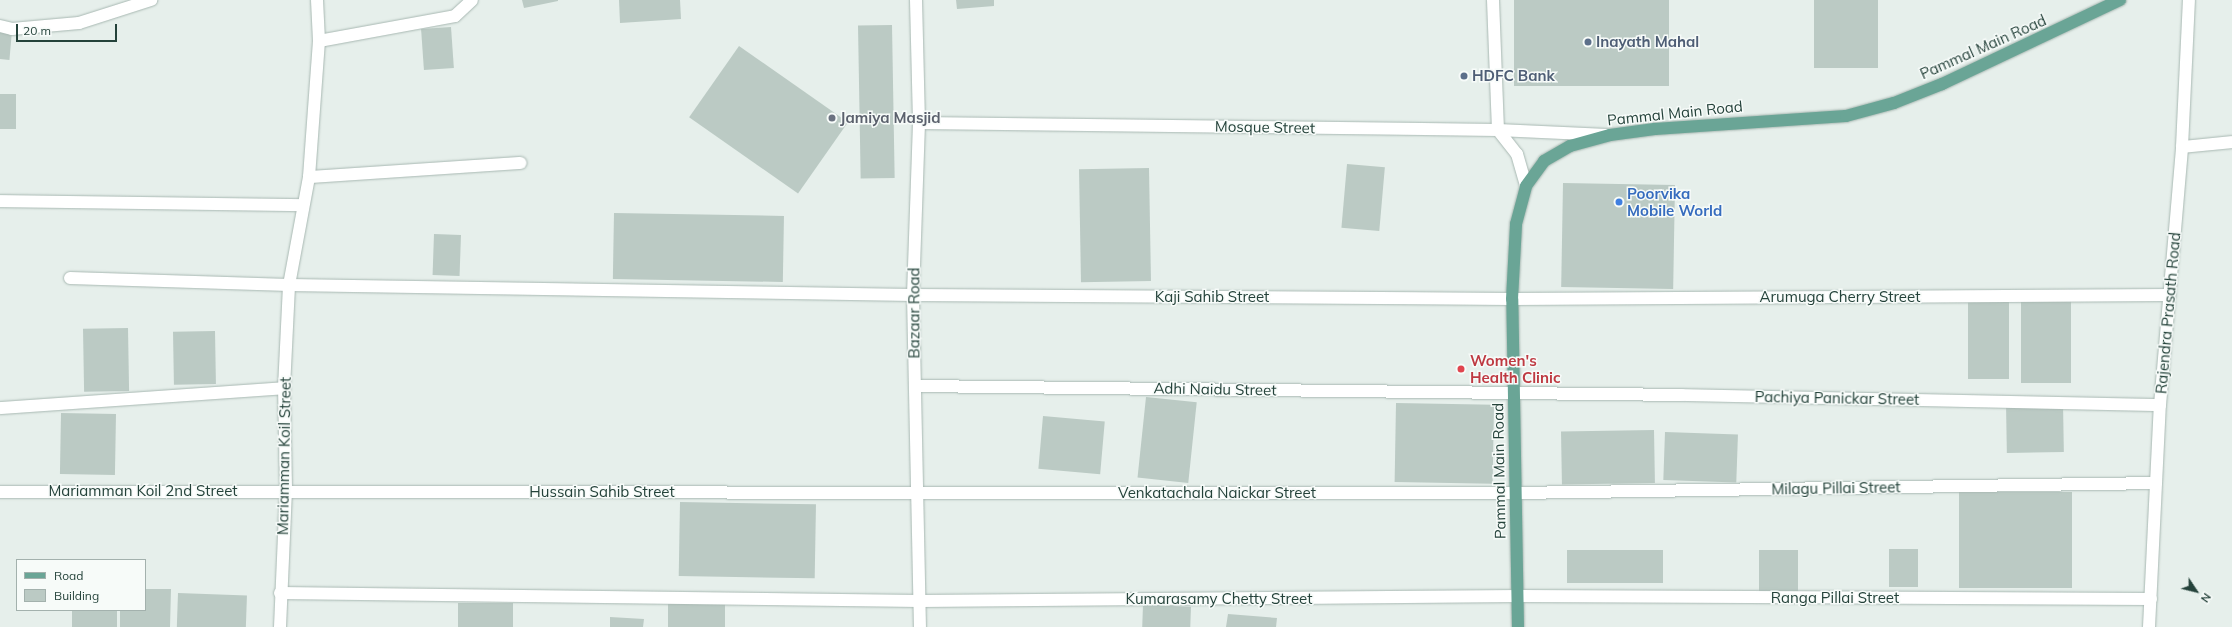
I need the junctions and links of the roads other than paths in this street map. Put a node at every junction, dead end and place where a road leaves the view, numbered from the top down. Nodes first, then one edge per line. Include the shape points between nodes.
1 (151, 0) edge
2 (316, 0) edge
3 (472, 0) edge
4 (916, 0) edge
5 (1493, 0) edge
6 (2120, 0) edge
7 (2189, 0) edge
8 (0, 26) edge
9 (319, 41) junction
10 (919, 124) junction
11 (1498, 130) junction
12 (1610, 135) junction
13 (2232, 142) edge
14 (2182, 147) junction
15 (521, 163) dead end
16 (309, 178) junction
17 (1526, 186) junction
18 (0, 201) edge
19 (302, 205) junction
20 (70, 278) dead end
21 (289, 285) junction
22 (913, 295) junction
23 (2169, 295) junction
24 (1512, 299) junction
25 (915, 386) junction
26 (284, 388) junction
27 (1514, 392) junction
28 (2160, 405) junction
29 (0, 408) edge
30 (2156, 483) junction
31 (286, 490) junction
32 (0, 492) edge
33 (918, 493) junction
34 (1515, 493) junction
35 (280, 593) junction
36 (1519, 596) junction
37 (2151, 599) junction
38 (920, 601) junction
39 (280, 627) edge
40 (920, 627) edge
41 (1518, 627) edge
42 (2149, 627) edge

1 - 8 street via 79,24 12,29
2 - 9 street, Mariamman Koil Street
3 - 9 street via 455,16
4 - 10 street, Bazaar Road
5 - 11 street
6 - 12 main road, Pammal Main Road via 1942,84 1887,105 1846,116 1663,128
7 - 14 street, Rajendra Prasath Road
9 - 16 street, Mariamman Koil Street
10 - 11 street, Mosque Street
10 - 22 street, Bazaar Road
11 - 12 street, Mosque Street
11 - 17 street via 1518,154
12 - 17 main road, Pammal Main Road via 1570,146 1544,161
13 - 14 street
14 - 23 street, Rajendra Prasath Road
15 - 16 street
16 - 19 street, Mariamman Koil Street
17 - 24 main road, Pammal Main Road via 1516,224
18 - 19 street
19 - 21 street, Mariamman Koil Street
20 - 21 street, Kaji Sahib Street
21 - 22 street, Kaji Sahib Street
21 - 26 street, Mariamman Koil Street
22 - 24 street, Kaji Sahib Street
22 - 25 street, Bazaar Road
23 - 24 street, Arumuga Cherry Street
23 - 28 street, Rajendra Prasath Road
24 - 27 main road, Pammal Main Road
25 - 27 street, Adhi Naidu Street
25 - 33 street, Bazaar Road
26 - 29 street
26 - 31 street, Mariamman Koil Street
27 - 28 street, Pachiya Panickar Street
27 - 34 main road, Pammal Main Road
28 - 30 street, Rajendra Prasath Road
30 - 34 street, Milagu Pillai Street
30 - 37 street, Rajendra Prasath Road
31 - 32 street, Mariamman Koil 2nd Street
31 - 33 street, Hussain Sahib Street
31 - 35 street, Mariamman Koil Street
33 - 34 street, Venkatachala Naickar Street
33 - 38 street, Bazaar Road
34 - 36 main road, Pammal Main Road
35 - 38 street, Kumarasamy Chetty Street
35 - 39 street, Mariamman Koil Street
36 - 37 street, Ranga Pillai Street
36 - 38 street, Kumarasamy Chetty Street
36 - 41 main road, Pammal Main Road
37 - 42 street, Rajendra Prasath Road
38 - 40 street, Bazaar Road

